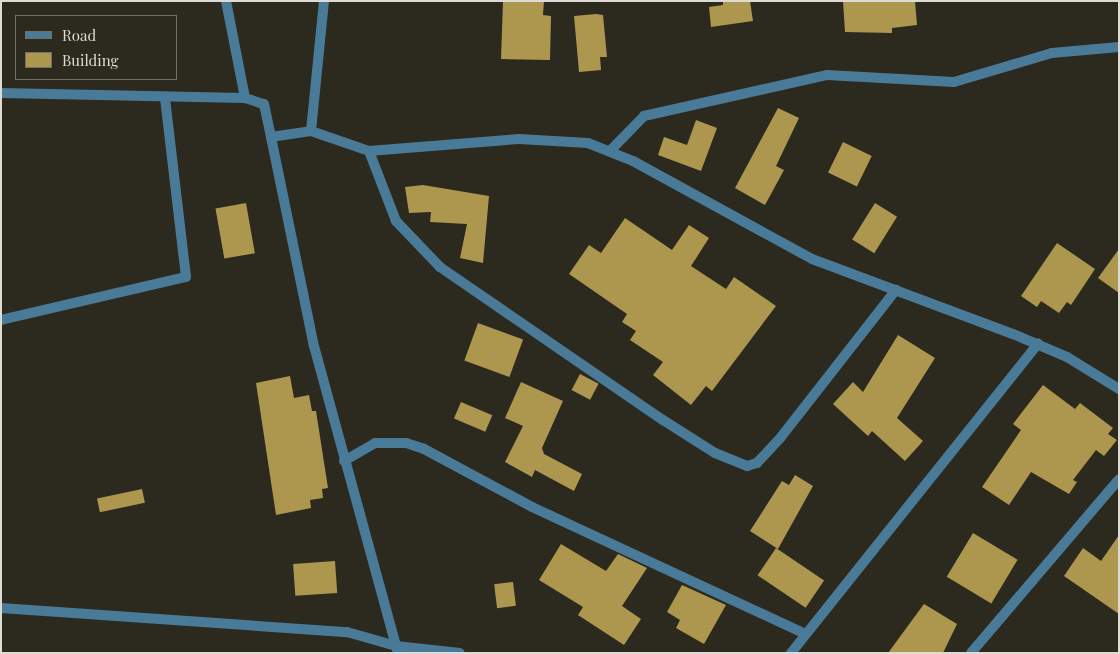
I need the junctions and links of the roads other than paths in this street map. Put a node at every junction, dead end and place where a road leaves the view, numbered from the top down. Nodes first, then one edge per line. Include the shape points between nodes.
1 (226, 1) edge
2 (324, 1) edge
3 (1119, 47) edge
4 (1, 93) edge
5 (165, 97) junction
6 (245, 98) junction
7 (311, 131) junction
8 (271, 137) junction
9 (610, 150) junction
10 (369, 151) junction
11 (896, 290) junction
12 (1, 320) edge
13 (1038, 344) junction
14 (1119, 389) edge
15 (344, 461) junction
16 (1119, 479) edge
17 (1, 608) edge
18 (806, 634) junction
19 (397, 649) edge
20 (460, 653) edge
21 (791, 653) edge
22 (971, 653) edge

1 - 6 street
2 - 7 street
3 - 9 street via 1052,53 954,82 827,75 644,116
4 - 5 street
5 - 6 street
5 - 12 street via 186,277
6 - 8 street via 264,104
7 - 8 street
7 - 10 street
8 - 15 street via 314,346
9 - 10 street via 588,143 519,139
9 - 11 street via 793,250
10 - 11 street via 396,220 440,267 663,420 715,453 747,466 757,463 780,437
11 - 13 street
13 - 14 street
13 - 18 street
15 - 18 street via 375,443 406,443 424,449 532,507
15 - 19 street
16 - 22 street
17 - 19 street via 348,632
18 - 21 street
19 - 20 street

